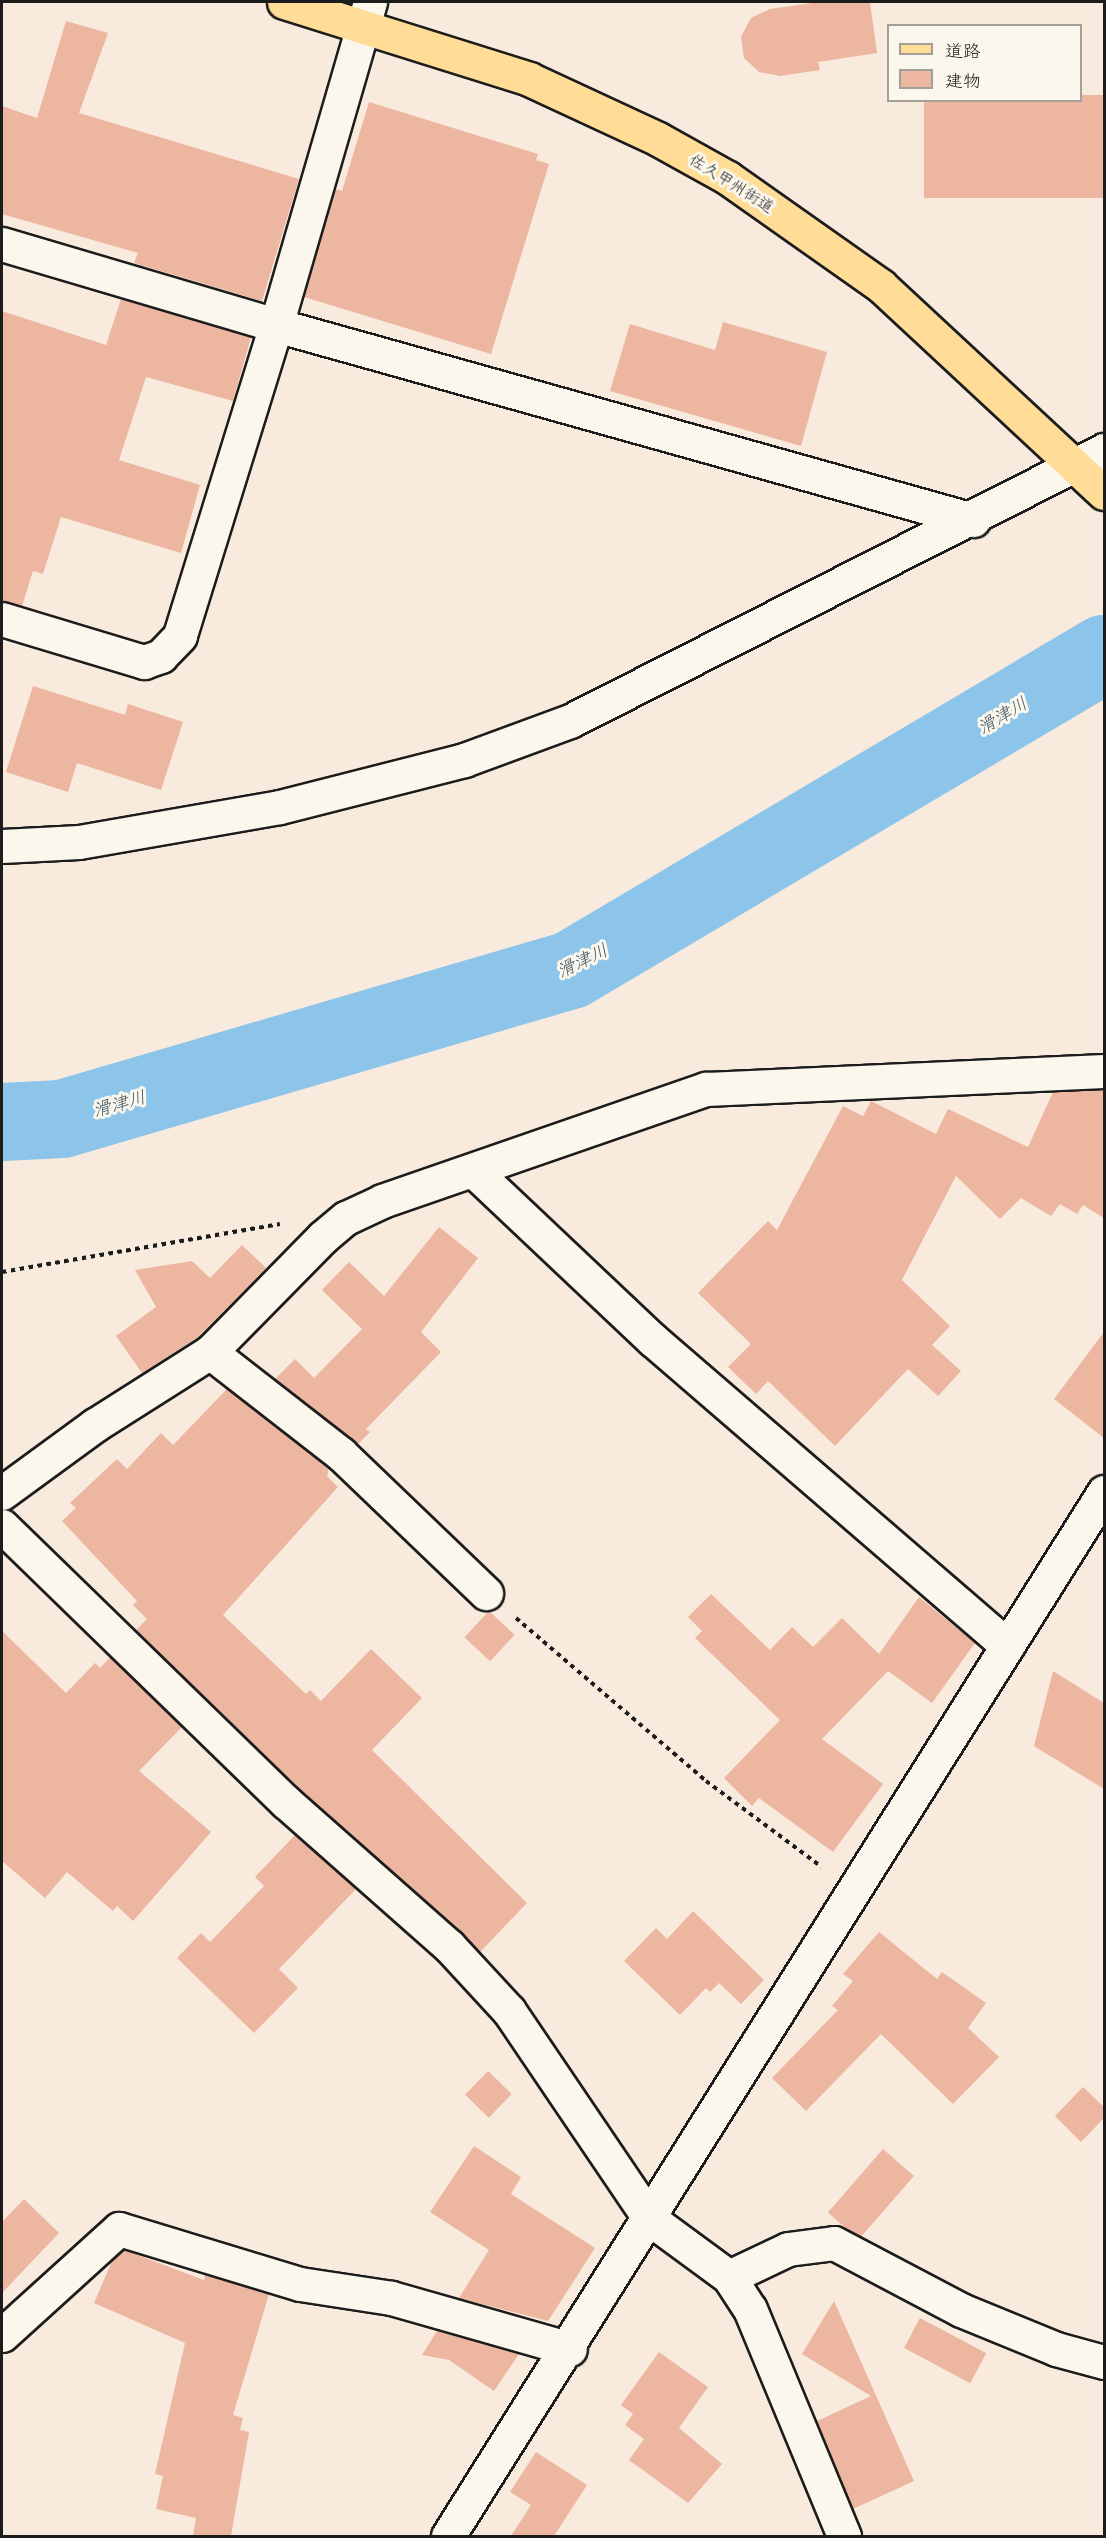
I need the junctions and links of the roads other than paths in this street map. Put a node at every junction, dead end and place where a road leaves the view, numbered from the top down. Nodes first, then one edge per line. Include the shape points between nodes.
1 (284, 2) edge
2 (367, 13) edge
3 (2, 244) edge
4 (276, 325) junction
5 (1104, 450) edge
6 (1090, 479) edge
7 (974, 520) junction
8 (2, 619) edge
9 (2, 846) edge
10 (1104, 1071) edge
11 (474, 1171) junction
12 (210, 1352) junction
13 (1104, 1492) edge
14 (2, 1493) edge
15 (2, 1526) edge
16 (486, 1593) road end
17 (1007, 1646) junction
18 (650, 2219) junction
19 (729, 2277) junction
20 (2, 2335) edge
21 (570, 2349) junction
22 (1104, 2362) edge
23 (448, 2536) edge
24 (844, 2536) edge

1 - 2 main road, 佐久甲州街道
2 - 4 street
2 - 6 main road, 佐久甲州街道 via 529,79 658,139 728,178 881,286
3 - 4 street
4 - 7 street
4 - 8 street via 180,636 160,656 144,662
5 - 6 street
6 - 7 street
7 - 9 street via 570,721 464,760 280,807 79,842
10 - 11 street via 706,1089
11 - 12 street via 382,1201 346,1218
11 - 17 street via 653,1340
12 - 14 street via 95,1425
12 - 16 street via 341,1454
13 - 17 street
15 - 18 street via 286,1802 464,1963 509,2011
17 - 18 street
18 - 19 street
18 - 21 street
19 - 22 street via 788,2248 834,2243 961,2310 1056,2349
19 - 24 street via 750,2309
20 - 21 street via 118,2229 300,2284 391,2298
21 - 23 street

